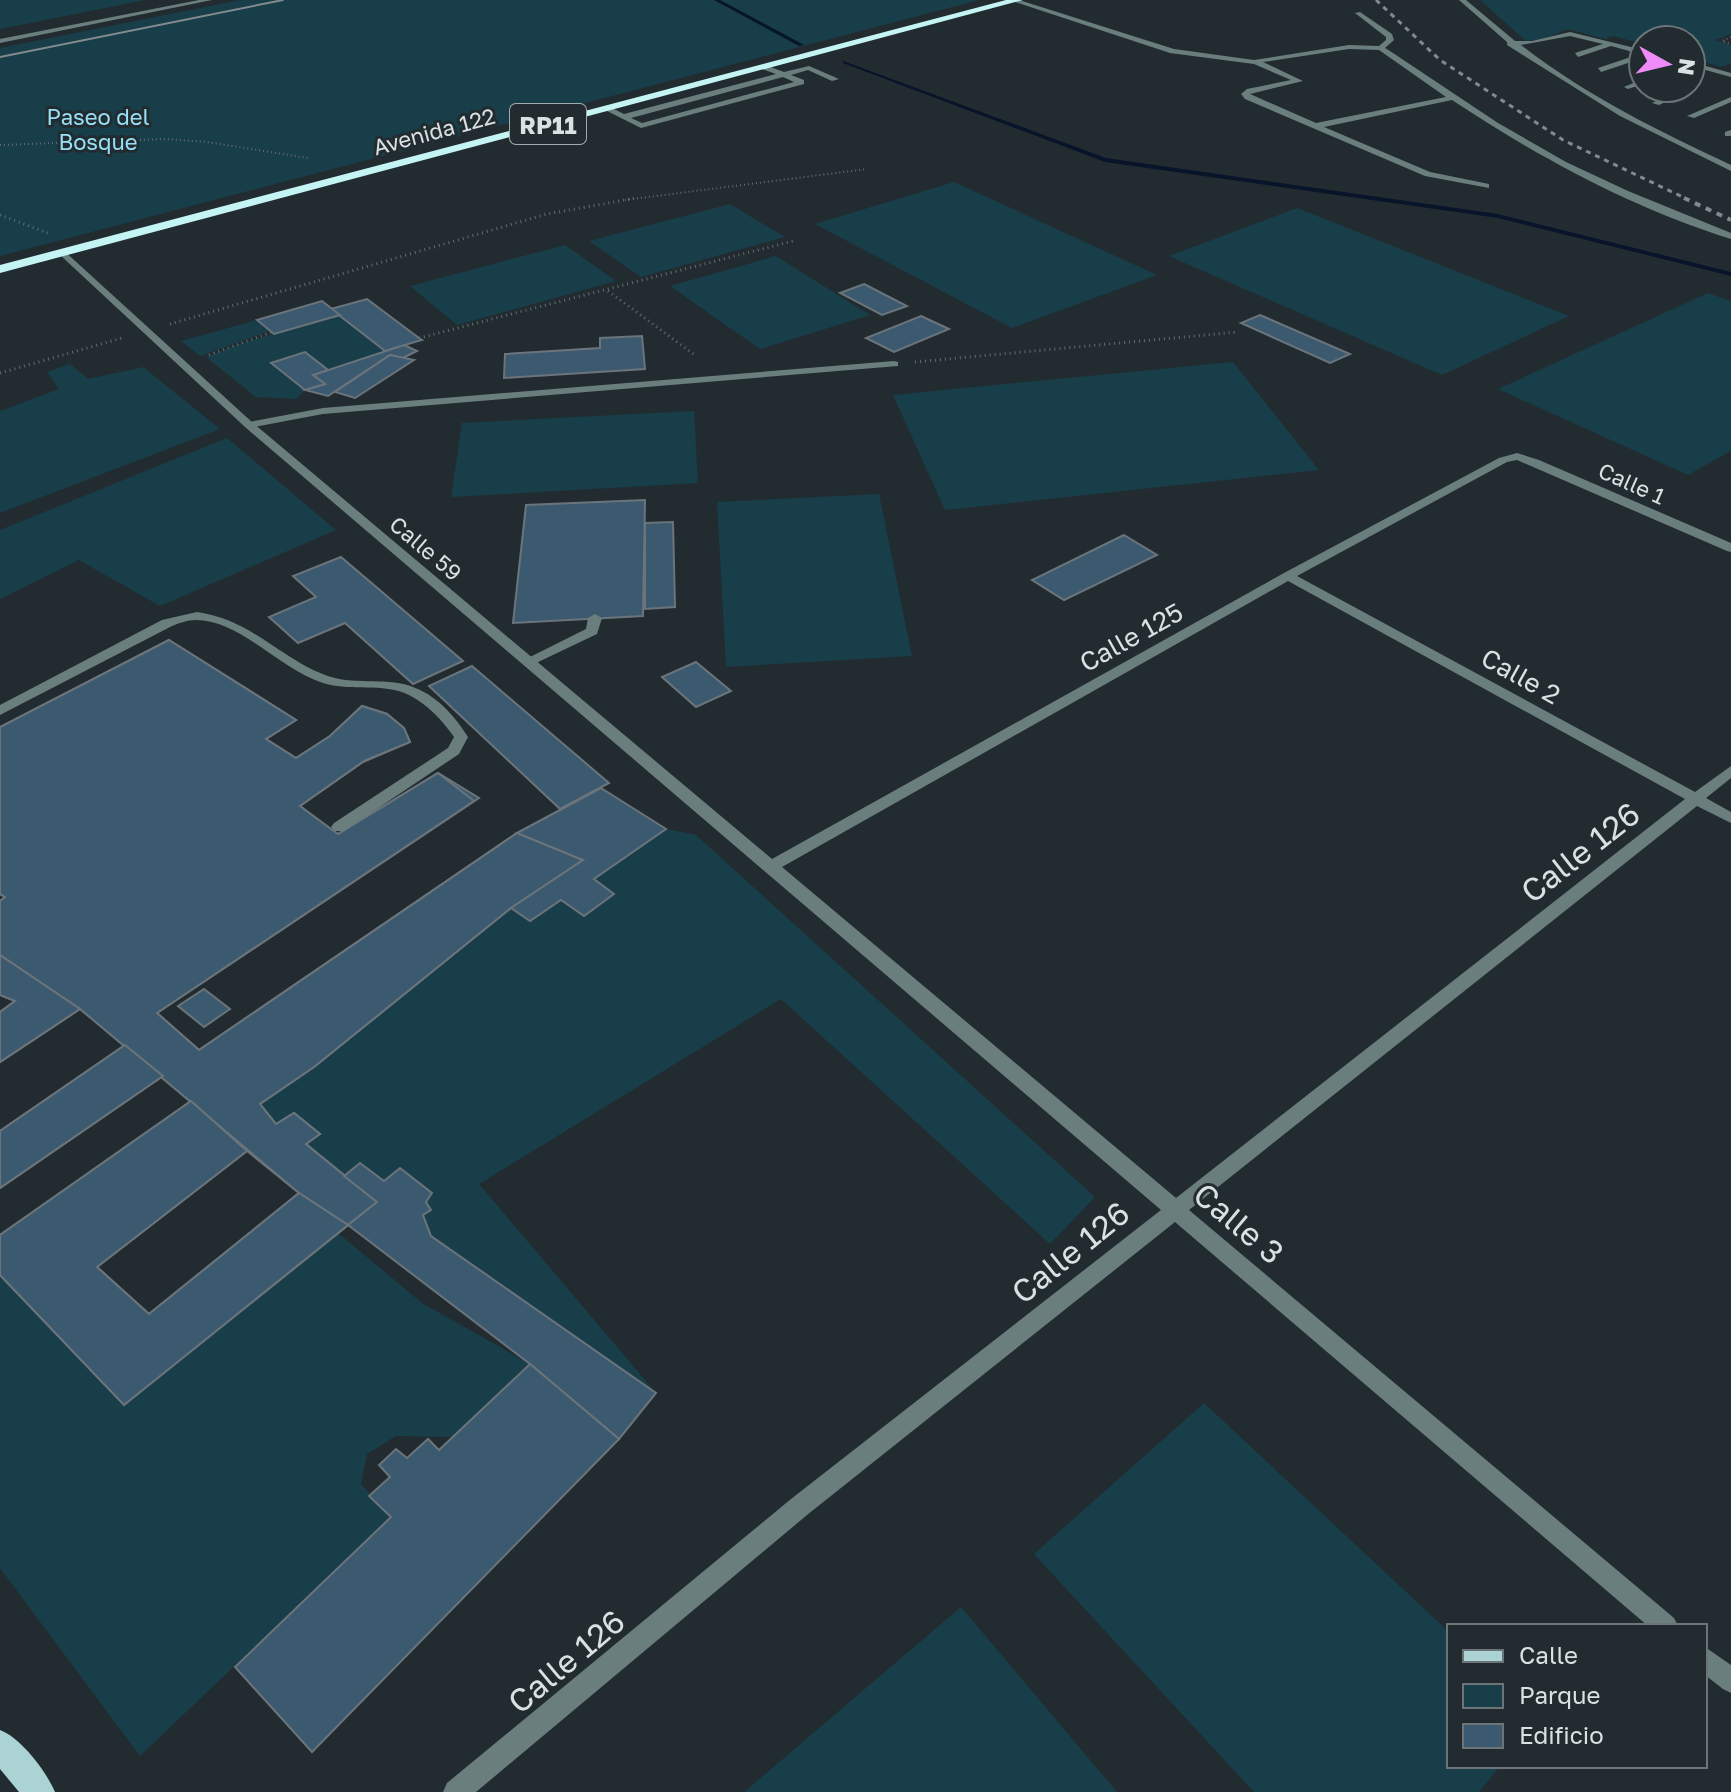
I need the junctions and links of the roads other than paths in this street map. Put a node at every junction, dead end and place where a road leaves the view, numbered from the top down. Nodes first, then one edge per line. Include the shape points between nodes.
1 (209, 0) edge
2 (1017, 0) edge
3 (1462, 0) edge
4 (1358, 13) dead end
5 (0, 41) edge
6 (1510, 43) junction
7 (1611, 44) junction
8 (1381, 48) junction
9 (1627, 48) edge
10 (1578, 55) dead end
11 (1627, 59) edge
12 (1256, 62) junction
13 (1601, 70) dead end
14 (764, 73) junction
15 (784, 74) junction
16 (1726, 74) edge
17 (1711, 77) dead end
18 (835, 79) dead end
19 (780, 88) junction
20 (1452, 98) junction
21 (1731, 99) edge
22 (607, 109) junction
23 (637, 113) junction
24 (1691, 116) dead end
25 (624, 117) junction
26 (654, 122) junction
27 (1315, 126) junction
28 (1731, 158) edge
29 (1713, 160) junction
30 (1731, 168) edge
31 (1486, 186) dead end
32 (1731, 236) edge
33 (62, 252) junction
34 (0, 269) edge
35 (894, 364) road end
36 (249, 425) junction
37 (1517, 456) joint
38 (1731, 548) edge
39 (1288, 576) junction
40 (595, 618) dead end
41 (529, 661) junction
42 (0, 711) edge
43 (1731, 771) edge
44 (1696, 799) junction
45 (1731, 818) edge
46 (339, 827) dead end
47 (772, 866) junction
48 (1173, 1209) junction
49 (1664, 1624) edge
50 (1707, 1661) edge
51 (1731, 1681) edge
52 (0, 1745) edge
53 (39, 1792) edge
54 (456, 1792) edge

1 - 5 street
2 - 12 street via 1173,51
2 - 14 highway, Avenida 122 / RP11
3 - 6 street
4 - 8 street via 1389,36
6 - 7 street via 1570,34
6 - 29 street via 1591,98
7 - 9 street
7 - 10 street
8 - 12 street via 1349,47
8 - 20 street
11 - 13 street
12 - 27 street via 1299,81 1245,94
14 - 15 street
14 - 19 street
14 - 22 highway, Avenida 122 / RP11
14 - 23 street
15 - 18 street via 809,68
15 - 19 street via 801,82
16 - 17 street
19 - 26 street
20 - 27 street
20 - 32 street via 1574,169
21 - 24 street
22 - 25 street
22 - 33 highway, Avenida 122 / RP11
23 - 25 street
23 - 26 street
25 - 26 street via 641,126
27 - 31 street via 1428,174
28 - 29 street
29 - 30 street
33 - 34 highway, Avenida 122 / RP11
33 - 36 street, Calle 59
35 - 36 street via 323,411
36 - 41 street, Calle 59
37 - 38 street, Calle 1
37 - 39 street, Calle 125
39 - 44 street, Calle 2
39 - 47 street, Calle 125
40 - 41 street via 592,631
41 - 47 street, Calle 59
42 - 46 street via 167,623 196,616 217,619 323,679 397,686 427,700 449,718 461,737 454,751
43 - 44 street, Calle 126
44 - 45 street, Calle 2
44 - 48 street, Calle 126
47 - 48 street, Calle 3
48 - 49 street, Calle 3
48 - 54 street, Calle 126 via 799,1507
50 - 51 street
52 - 53 main road

